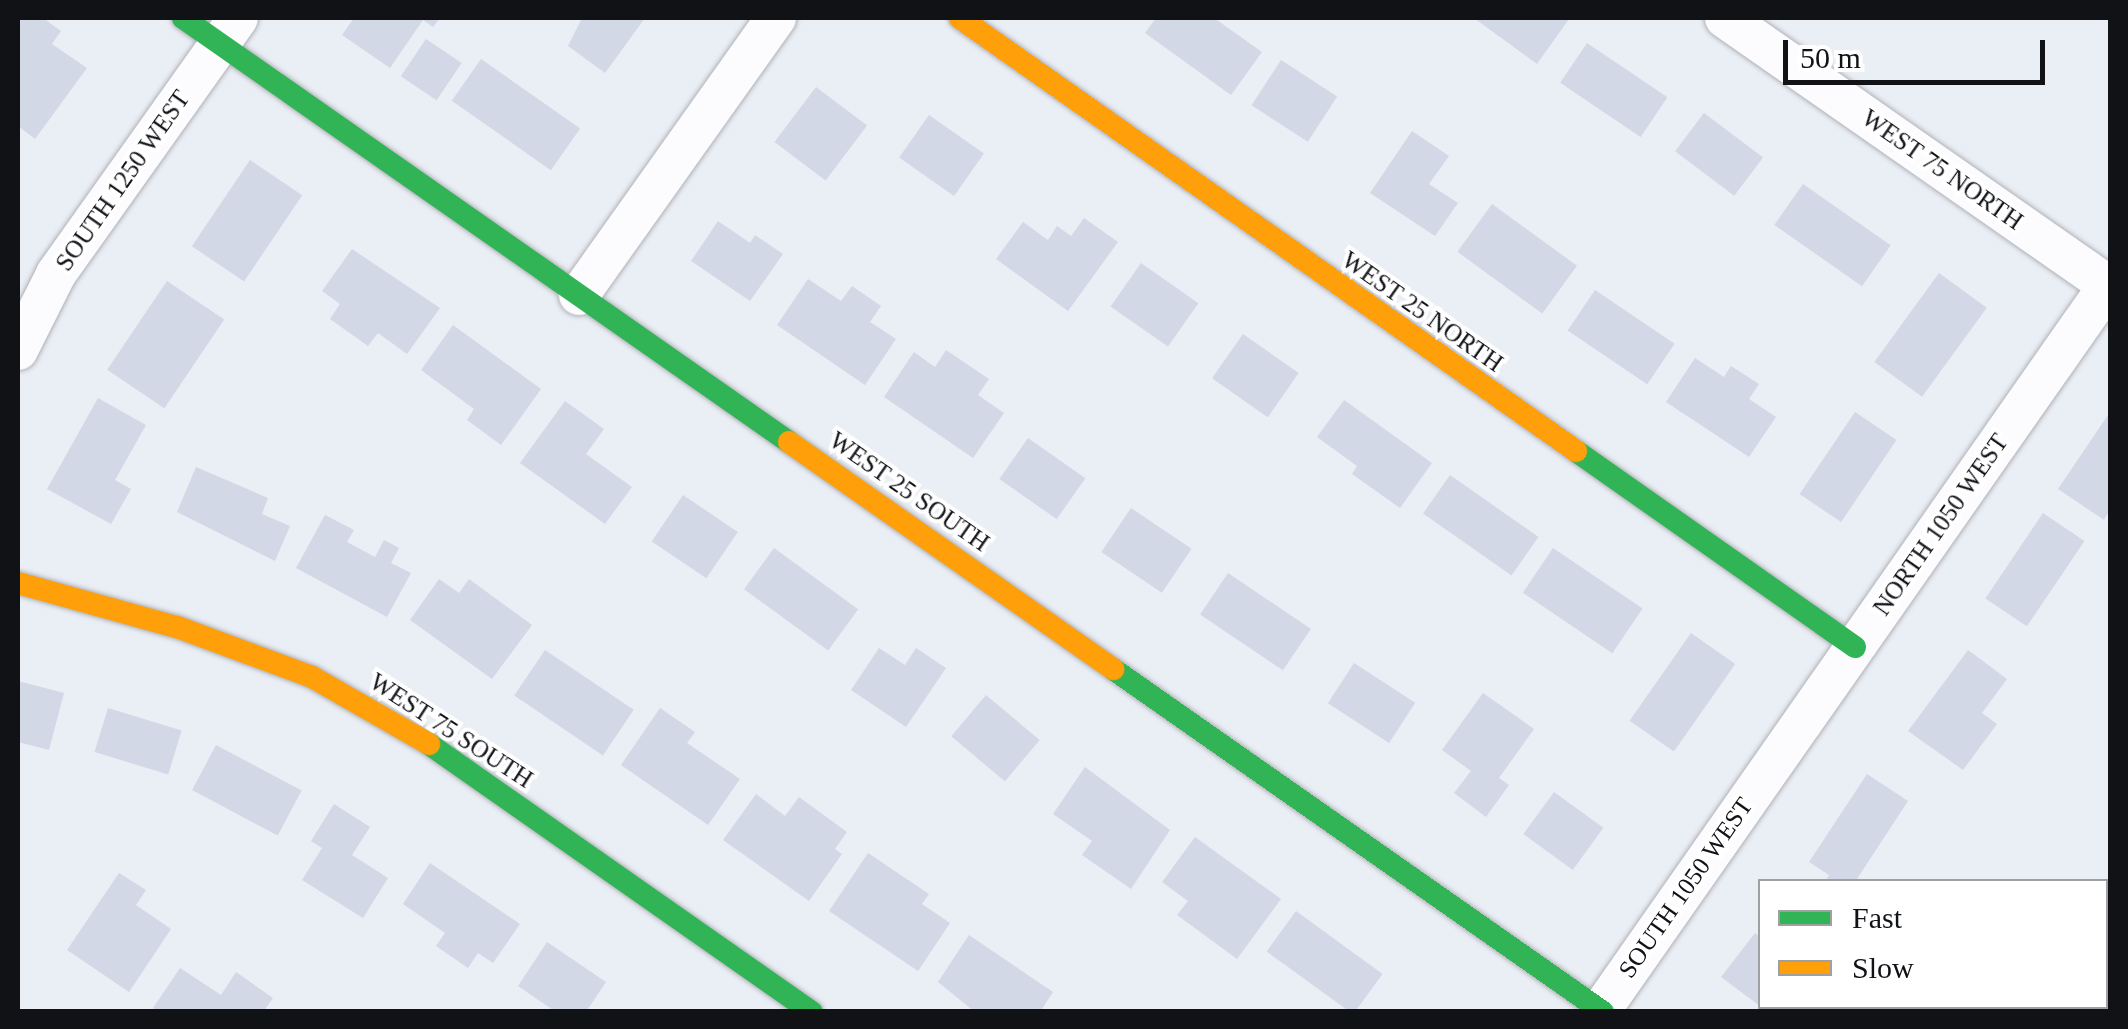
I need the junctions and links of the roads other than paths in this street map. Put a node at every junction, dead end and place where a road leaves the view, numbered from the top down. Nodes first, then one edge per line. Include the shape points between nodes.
1 (183, 18) edge
2 (776, 18) edge
3 (960, 18) edge
4 (1725, 18) edge
5 (229, 30) edge
6 (2109, 286) edge
7 (579, 295) junction
8 (18, 350) edge
9 (18, 584) edge
10 (1855, 646) junction
11 (1773, 764) joint
12 (1601, 1011) edge
13 (812, 1012) edge

1 - 5 street, WEST 25 SOUTH
2 - 7 street
3 - 10 street, WEST 25 NORTH
4 - 6 street, WEST 75 NORTH
5 - 7 street, WEST 25 SOUTH
5 - 8 street, SOUTH 1250 WEST via 56,274
6 - 10 street, NORTH 1050 WEST
7 - 12 street, WEST 25 SOUTH
9 - 13 street, WEST 75 SOUTH via 177,628 312,677 426,741
10 - 11 street, NORTH 1050 WEST
11 - 12 street, SOUTH 1050 WEST

